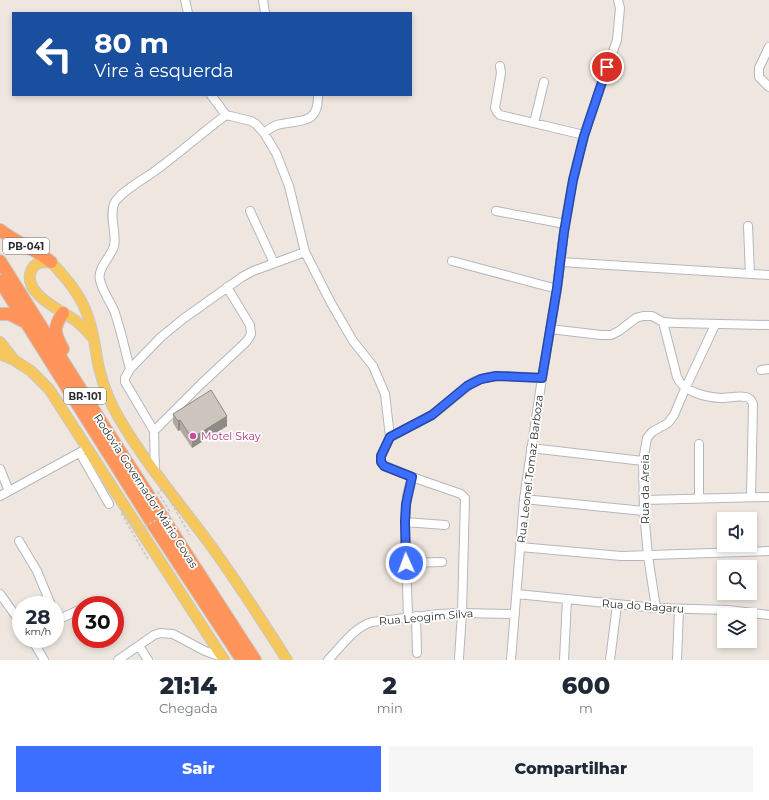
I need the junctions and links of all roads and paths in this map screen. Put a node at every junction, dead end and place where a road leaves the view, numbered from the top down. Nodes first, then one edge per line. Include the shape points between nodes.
1 (185, 0) edge
2 (263, 0) edge
3 (618, 0) edge
4 (188, 12) edge
5 (265, 12) edge
6 (769, 47) edge
7 (500, 66) dead end
8 (544, 82) dead end
9 (769, 87) edge
10 (212, 96) edge
11 (318, 96) edge
12 (226, 115) junction
13 (534, 123) junction
14 (264, 133) junction
15 (584, 136) junction
16 (496, 210) dead end
17 (250, 211) dead end
18 (565, 224) junction
19 (748, 226) dead end
20 (0, 230) edge
21 (305, 252) junction
22 (452, 260) dead end
23 (0, 261) edge
24 (51, 262) junction
25 (561, 262) junction
26 (274, 263) junction
27 (750, 274) junction
28 (769, 275) edge
29 (0, 281) edge
30 (227, 287) junction
31 (557, 288) junction
32 (0, 314) edge
33 (63, 314) junction
34 (663, 322) junction
35 (27, 323) junction
36 (715, 325) junction
37 (769, 325) edge
38 (550, 329) junction
39 (93, 338) junction
40 (0, 342) edge
41 (0, 354) edge
42 (14, 360) junction
43 (130, 369) junction
44 (542, 378) junction
45 (685, 389) junction
46 (87, 399) junction
47 (154, 431) junction
48 (390, 437) junction
49 (699, 444) dead end
50 (531, 448) junction
51 (84, 450) junction
52 (643, 462) junction
53 (0, 469) edge
54 (155, 472) junction
55 (412, 477) junction
56 (9, 491) junction
57 (0, 496) edge
58 (769, 496) edge
59 (751, 497) junction
60 (699, 498) junction
61 (524, 499) junction
62 (644, 500) junction
63 (109, 504) dead end
64 (644, 512) junction
65 (405, 522) junction
66 (445, 525) dead end
67 (190, 534) dead end
68 (20, 541) dead end
69 (520, 547) junction
70 (769, 551) edge
71 (648, 556) junction
72 (148, 559) dead end
73 (442, 562) dead end
74 (406, 563) junction
75 (0, 594) edge
76 (517, 594) junction
77 (47, 596) edge
78 (567, 599) junction
79 (617, 605) junction
80 (656, 608) junction
81 (679, 608) junction
82 (12, 611) edge
83 (462, 613) junction
84 (515, 614) junction
85 (769, 615) edge
86 (416, 616) junction
87 (408, 618) junction
88 (138, 646) junction
89 (37, 648) edge
90 (416, 653) dead end
91 (459, 658) dead end
92 (223, 659) edge
93 (44, 660) edge
94 (118, 660) edge
95 (148, 660) edge
96 (242, 660) edge
97 (255, 660) edge
98 (287, 660) edge
99 (328, 660) edge
100 (511, 660) edge
101 (564, 660) edge
102 (610, 660) edge
103 (677, 660) edge

1 - 4 street
2 - 5 street
3 - 15 street, Rua Leonel Tomaz Barboza via 620,8 617,40
6 - 9 street via 759,68 759,77
7 - 13 street via 496,112
8 - 13 street
10 - 12 street
11 - 14 street via 314,114 306,121 276,125
12 - 14 street via 251,121
12 - 43 street via 114,203 115,242 99,276 117,318
13 - 15 street
14 - 21 street via 276,153 289,186
15 - 18 street, Rua Leonel Tomaz Barboza
16 - 18 street
17 - 26 street
18 - 25 street, Rua Leonel Tomaz Barboza
19 - 27 street
20 - 24 highway, PB-041
21 - 26 street
21 - 48 street via 354,341 373,366 385,394
22 - 31 street
23 - 46 highway, Rodovia Governador Mário Covas / BR-101
24 - 33 main road via 37,264 31,270 30,279 39,296
24 - 39 main road, PB-041 via 81,300
25 - 27 street
25 - 31 street, Rua Leonel Tomaz Barboza
26 - 30 street via 252,271
27 - 28 street
29 - 35 highway, Rodovia Governador Mário Covas / BR-101
30 - 43 street via 171,328
30 - 47 street via 250,325 249,338
31 - 38 street, Rua Leonel Tomaz Barboza
32 - 35 highway via 14,316
33 - 39 main road via 75,320
33 - 46 highway via 56,325 56,335
34 - 36 street
34 - 38 street via 652,316 640,316 611,335
34 - 45 street via 676,377
35 - 96 highway, Rodovia Governador Mário Covas / BR-101 via 154,526
36 - 37 street
36 - 45 street, Rua da Areia
38 - 44 street, Rua Leonel Tomaz Barboza
39 - 54 main road, PB-041 via 99,369 109,398 130,436
40 - 42 main road
41 - 42 main road
42 - 51 main road via 31,371 49,389
43 - 47 street via 125,382
44 - 48 street via 496,376 481,379 467,386 432,415
44 - 50 street, Rua Leonel Tomaz Barboza
45 - 52 street, Rua da Areia via 672,420 649,435
45 - 59 street via 721,398 746,397 752,401
46 - 97 highway, Rodovia Governador Mário Covas / BR-101
47 - 54 street
48 - 55 street via 381,456 381,462 384,466
49 - 60 street
50 - 52 street
50 - 61 street, Rua Leonel Tomaz Barboza
51 - 56 street
51 - 63 street
51 - 92 main road
52 - 62 street, Rua da Areia
53 - 56 street
54 - 98 main road, PB-041 via 220,559
55 - 65 street via 407,495
55 - 83 street via 461,494 465,498
56 - 57 street
58 - 59 street
59 - 60 street
60 - 62 street
61 - 64 street
61 - 69 street, Rua Leonel Tomaz Barboza
62 - 64 street, Rua da Areia
64 - 71 street, Rua da Areia
65 - 66 street
65 - 74 street
67 - 72 path, bridge via 163,488 158,492 170,512 164,516 138,531 125,511 121,513
68 - 77 street
69 - 71 street
69 - 76 street, Rua Leonel Tomaz Barboza
70 - 71 street
71 - 80 street, Rua da Areia
73 - 74 street
74 - 87 street
75 - 82 street
76 - 78 street, Rua do Bagaru
76 - 84 street, Rua Leonel Tomaz Barboza
78 - 79 street, Rua do Bagaru
78 - 101 street
79 - 80 street, Rua do Bagaru
79 - 102 street
80 - 81 street, Rua do Bagaru
81 - 85 street, Rua do Bagaru
81 - 103 street
83 - 84 street, Rua Leogim Silva
83 - 86 street, Rua Leogim Silva
83 - 91 street
84 - 100 street, Rua Leonel Tomaz Barboza
86 - 87 street, Rua Leogim Silva
86 - 90 street
87 - 99 street, Rua Leogim Silva via 372,622 362,626
88 - 92 street via 160,632 166,632
88 - 94 street
88 - 95 street
89 - 93 street

